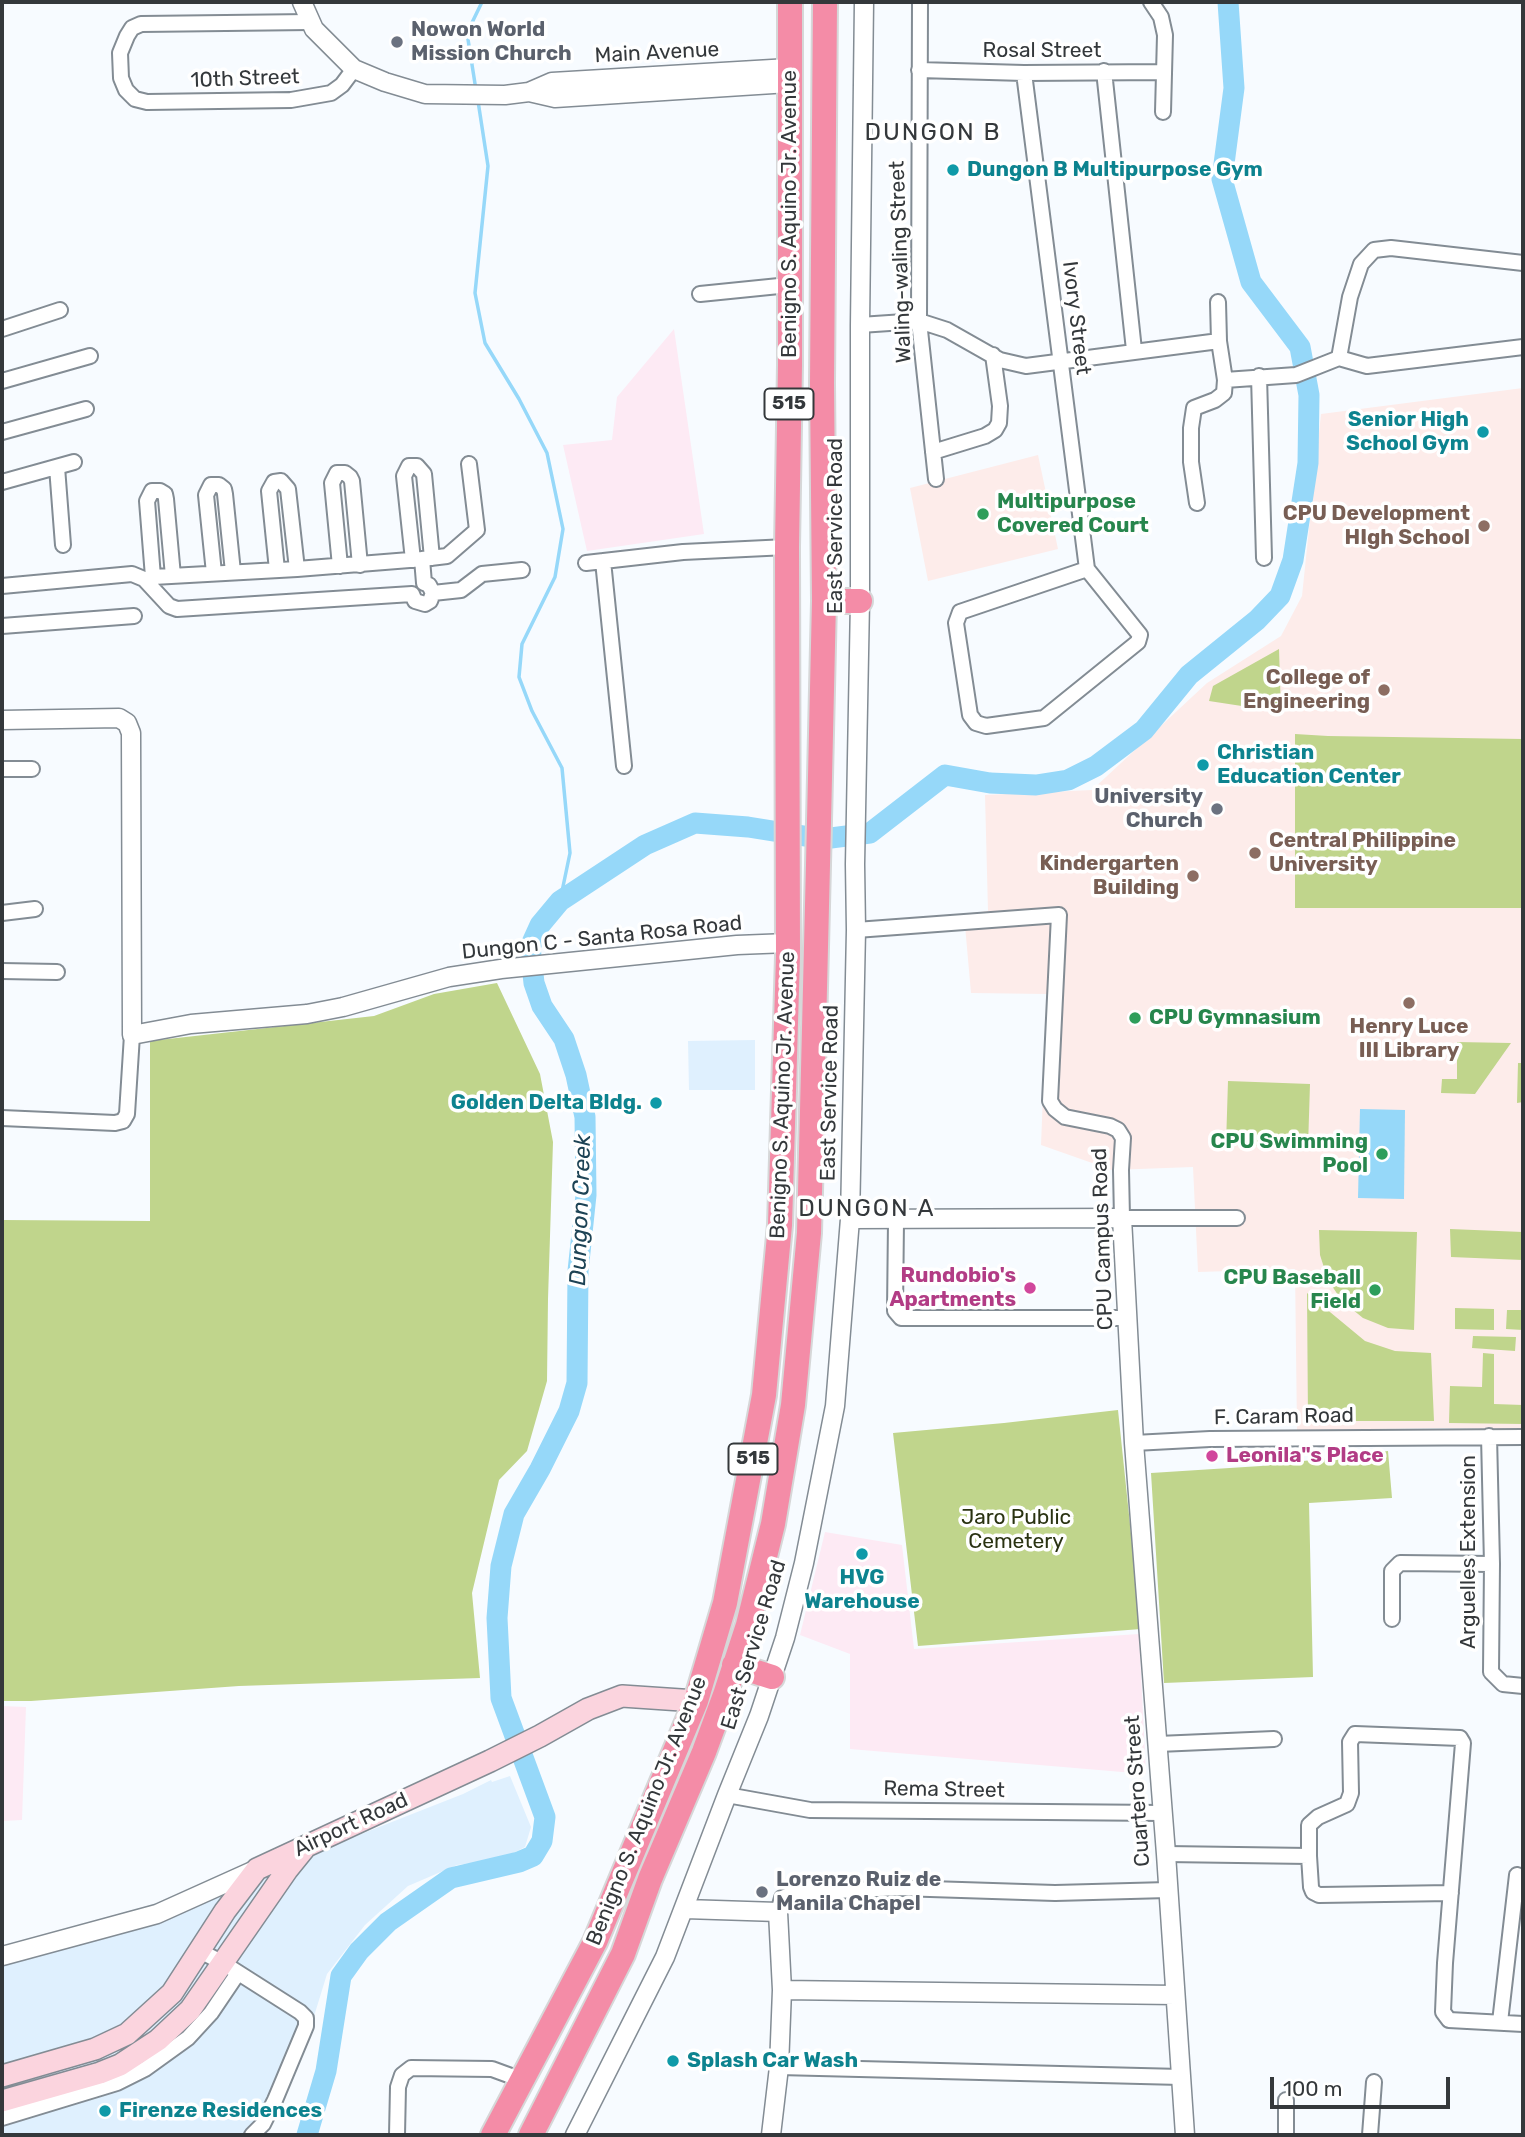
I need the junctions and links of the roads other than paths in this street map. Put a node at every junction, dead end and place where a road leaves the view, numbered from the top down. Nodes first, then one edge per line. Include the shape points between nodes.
1 (302, 2) edge
2 (790, 2) edge
3 (825, 2) edge
4 (864, 2) edge
5 (920, 2) edge
6 (1151, 2) edge
7 (310, 22) junction
8 (354, 69) junction
9 (919, 71) junction
10 (1104, 71) junction
11 (1164, 72) junction
12 (1024, 73) junction
13 (789, 76) junction
14 (1163, 112) dead end
15 (1523, 264) edge
16 (789, 285) junction
17 (701, 294) dead end
18 (1218, 302) dead end
19 (60, 310) dead end
20 (919, 321) junction
21 (860, 325) junction
22 (2, 329) edge
23 (1219, 341) junction
24 (1523, 347) edge
25 (1134, 351) junction
26 (993, 355) junction
27 (90, 356) dead end
28 (1339, 358) junction
29 (1060, 360) junction
30 (790, 365) junction
31 (822, 368) junction
32 (1259, 376) junction
33 (1225, 380) junction
34 (2, 381) edge
35 (86, 409) dead end
36 (2, 432) edge
37 (933, 452) junction
38 (74, 462) dead end
39 (469, 464) dead end
40 (57, 467) junction
41 (936, 479) dead end
42 (2, 482) edge
43 (1197, 503) dead end
44 (63, 545) dead end
45 (787, 547) junction
46 (1264, 558) dead end
47 (422, 559) junction
48 (603, 561) junction
49 (586, 563) dead end
50 (360, 565) junction
51 (340, 566) junction
52 (297, 569) junction
53 (1087, 569) junction
54 (277, 570) junction
55 (522, 570) dead end
56 (233, 572) junction
57 (214, 573) junction
58 (173, 576) junction
59 (2, 586) edge
60 (429, 588) junction
61 (824, 601) junction
62 (860, 601) junction
63 (134, 616) dead end
64 (2, 625) edge
65 (2, 720) edge
66 (624, 766) dead end
67 (2, 769) edge
68 (32, 769) dead end
69 (36, 909) dead end
70 (2, 913) edge
71 (856, 930) junction
72 (788, 943) junction
73 (2, 971) edge
74 (57, 971) dead end
75 (132, 1035) junction
76 (2, 1118) edge
77 (810, 1212) junction
78 (781, 1213) junction
79 (1122, 1218) junction
80 (1237, 1218) dead end
81 (850, 1219) junction
82 (896, 1221) junction
83 (1127, 1318) junction
84 (1436, 1436) joint
85 (1489, 1436) junction
86 (1523, 1437) edge
87 (1134, 1443) junction
88 (1492, 1564) junction
89 (1392, 1619) dead end
90 (734, 1665) junction
91 (772, 1677) junction
92 (1523, 1686) edge
93 (696, 1701) junction
94 (1274, 1739) dead end
95 (1158, 1744) junction
96 (727, 1794) junction
97 (1163, 1813) junction
98 (308, 1844) junction
99 (1166, 1854) junction
100 (1309, 1856) junction
101 (625, 1868) junction
102 (257, 1869) junction
103 (1517, 1875) dead end
104 (650, 1879) junction
105 (1168, 1890) junction
106 (1451, 1893) junction
107 (685, 1909) junction
108 (778, 1912) junction
109 (200, 1951) junction
110 (2, 1956) edge
111 (231, 1968) junction
112 (782, 1990) junction
113 (1175, 1995) junction
114 (164, 2001) junction
115 (182, 2018) junction
116 (1500, 2022) junction
117 (1523, 2024) edge
118 (779, 2067) junction
119 (2, 2076) edge
120 (1181, 2077) junction
121 (522, 2080) junction
122 (1374, 2082) dead end
123 (1286, 2100) dead end
124 (2, 2101) edge
125 (2, 2118) edge
126 (252, 2135) edge
127 (397, 2135) edge
128 (493, 2135) edge
129 (531, 2135) edge
130 (575, 2135) edge
131 (771, 2135) edge
132 (1185, 2135) edge
133 (1286, 2135) edge
134 (1370, 2135) edge

1 - 7 street, Main Avenue
2 - 13 highway, Benigno S. Aquino Jr. Avenue / 515
3 - 31 highway, Benigno S. Aquino Jr. Avenue / 515
4 - 21 street, East Service Road
5 - 9 street, Waling-waling Street
6 - 11 street via 1165,35
7 - 8 street, Main Avenue
7 - 8 street, 10th Street via 141,24 132,28 120,53 121,78 135,99 291,100 324,96 342,85
8 - 13 street, Main Avenue via 408,90 450,96 529,92 552,82
9 - 12 street, Rosal Street
9 - 20 street, Waling-waling Street
10 - 11 street, Rosal Street
10 - 12 street, Rosal Street
10 - 25 street
11 - 14 street
12 - 29 street, Ivory Street
13 - 16 highway, Benigno S. Aquino Jr. Avenue / 515
15 - 28 street via 1391,248 1374,250 1361,264 1350,297
16 - 17 street
16 - 30 highway, Benigno S. Aquino Jr. Avenue / 515
18 - 23 street
19 - 22 street
20 - 21 street
20 - 26 street via 947,330
20 - 37 street, Waling-waling Street
21 - 62 street, East Service Road
23 - 25 street
23 - 33 street
24 - 28 street via 1367,366
25 - 29 street
26 - 29 street via 1026,366
26 - 37 street via 999,424 985,436
27 - 34 street
28 - 32 street via 1296,375
29 - 53 street, Ivory Street
30 - 31 highway
30 - 45 highway, Benigno S. Aquino Jr. Avenue / 515
31 - 61 highway, Benigno S. Aquino Jr. Avenue / 515
32 - 33 street
32 - 46 street
33 - 43 street via 1224,394 1194,408 1191,461
35 - 36 street
37 - 41 street, Waling-waling Street
38 - 40 street
39 - 47 street via 477,530 447,556
40 - 42 street
40 - 44 street
45 - 48 street
45 - 72 highway, Benigno S. Aquino Jr. Avenue / 515
47 - 47 street via 424,474 417,466 409,466 404,476
47 - 50 street
47 - 60 street
48 - 49 street
48 - 66 street
50 - 51 street
50 - 51 street via 352,481 345,473 337,473 332,483
51 - 52 street
52 - 54 street
52 - 54 street via 288,489 282,481 274,482 269,491
53 - 53 street via 1140,635 1138,642 1044,718 986,726 976,723 970,715 956,622 960,612
54 - 56 street
55 - 60 street via 482,574 461,590
56 - 57 street
56 - 57 street via 225,494 219,485 211,485 206,495
57 - 58 street
58 - 58 street via 165,494 152,491 147,501 153,578
59 - 60 street via 132,574 177,609 412,594 415,601 425,604 430,601
61 - 62 highway
61 - 77 highway, Benigno S. Aquino Jr. Avenue / 515
62 - 71 street, East Service Road
63 - 64 street
65 - 75 street via 118,718 127,723 131,733
67 - 68 street
69 - 70 street
71 - 79 street, CPU Campus Road via 1059,915 1050,1101 1065,1117 1110,1126 1123,1138
71 - 81 street, East Service Road
72 - 75 street, Dungon C - Santa Rosa Road via 540,963 449,978 307,1014 191,1024
72 - 78 highway, Benigno S. Aquino Jr. Avenue / 515
73 - 74 street
75 - 76 street via 123,1121
77 - 78 highway
77 - 90 highway, Benigno S. Aquino Jr. Avenue / 515 via 789,1432 773,1524
78 - 93 highway, Benigno S. Aquino Jr. Avenue / 515 via 764,1395 724,1603
79 - 80 street
79 - 82 street
79 - 83 street, CPU Campus Road
81 - 82 street
81 - 91 street, East Service Road via 835,1406 803,1563
82 - 83 street via 895,1311 901,1318
83 - 87 street, CPU Campus Road
84 - 85 street, Arguelles Extension
84 - 87 street, F. Caram Road
85 - 86 street, Arguelles Extension
85 - 88 street, Arguelles Extension
87 - 95 street, Cuartero Street
88 - 89 street via 1400,1563 1392,1570
88 - 92 street, Arguelles Extension via 1491,1672 1503,1684
90 - 91 highway
90 - 104 highway, Benigno S. Aquino Jr. Avenue / 515 via 704,1752
91 - 96 street, East Service Road
93 - 98 main road, Airport Road via 622,1696
93 - 101 highway, Benigno S. Aquino Jr. Avenue / 515
94 - 95 street
95 - 97 street, Cuartero Street
96 - 97 street, Rema Street via 810,1810
96 - 107 street, East Service Road
97 - 99 street, Cuartero Street
98 - 102 main road, Airport Road
98 - 111 main road via 287,1870
99 - 100 street
99 - 105 street, Cuartero Street
100 - 106 street via 1311,1887 1320,1895
100 - 106 street via 1309,1825 1347,1804 1350,1742 1355,1734 1460,1738
101 - 104 highway
101 - 121 highway, Benigno S. Aquino Jr. Avenue / 515 via 595,1942
102 - 109 main road
102 - 110 street, Airport Road via 157,1914
103 - 116 street
104 - 129 highway, Benigno S. Aquino Jr. Avenue / 515 via 622,1955
105 - 108 street via 1055,1893 899,1888 793,1893 782,1898
105 - 113 street, Cuartero Street
106 - 116 street via 1445,2017 1449,2021
107 - 108 street
107 - 130 street, East Service Road
108 - 112 street
109 - 111 street
109 - 114 main road
111 - 115 main road
111 - 125 street via 211,2013 188,2038 145,2069 117,2083
111 - 126 street via 304,2014 307,2022 263,2124
112 - 113 street
112 - 118 street
113 - 120 street, Cuartero Street
114 - 115 main road via 183,2000
114 - 119 main road via 114,2042
115 - 124 main road via 120,2065
116 - 117 street
118 - 120 street
118 - 131 street
120 - 132 street, Cuartero Street
121 - 127 street via 492,2069 411,2068 398,2087
121 - 128 highway, Benigno S. Aquino Jr. Avenue / 515
122 - 134 street
123 - 133 street

